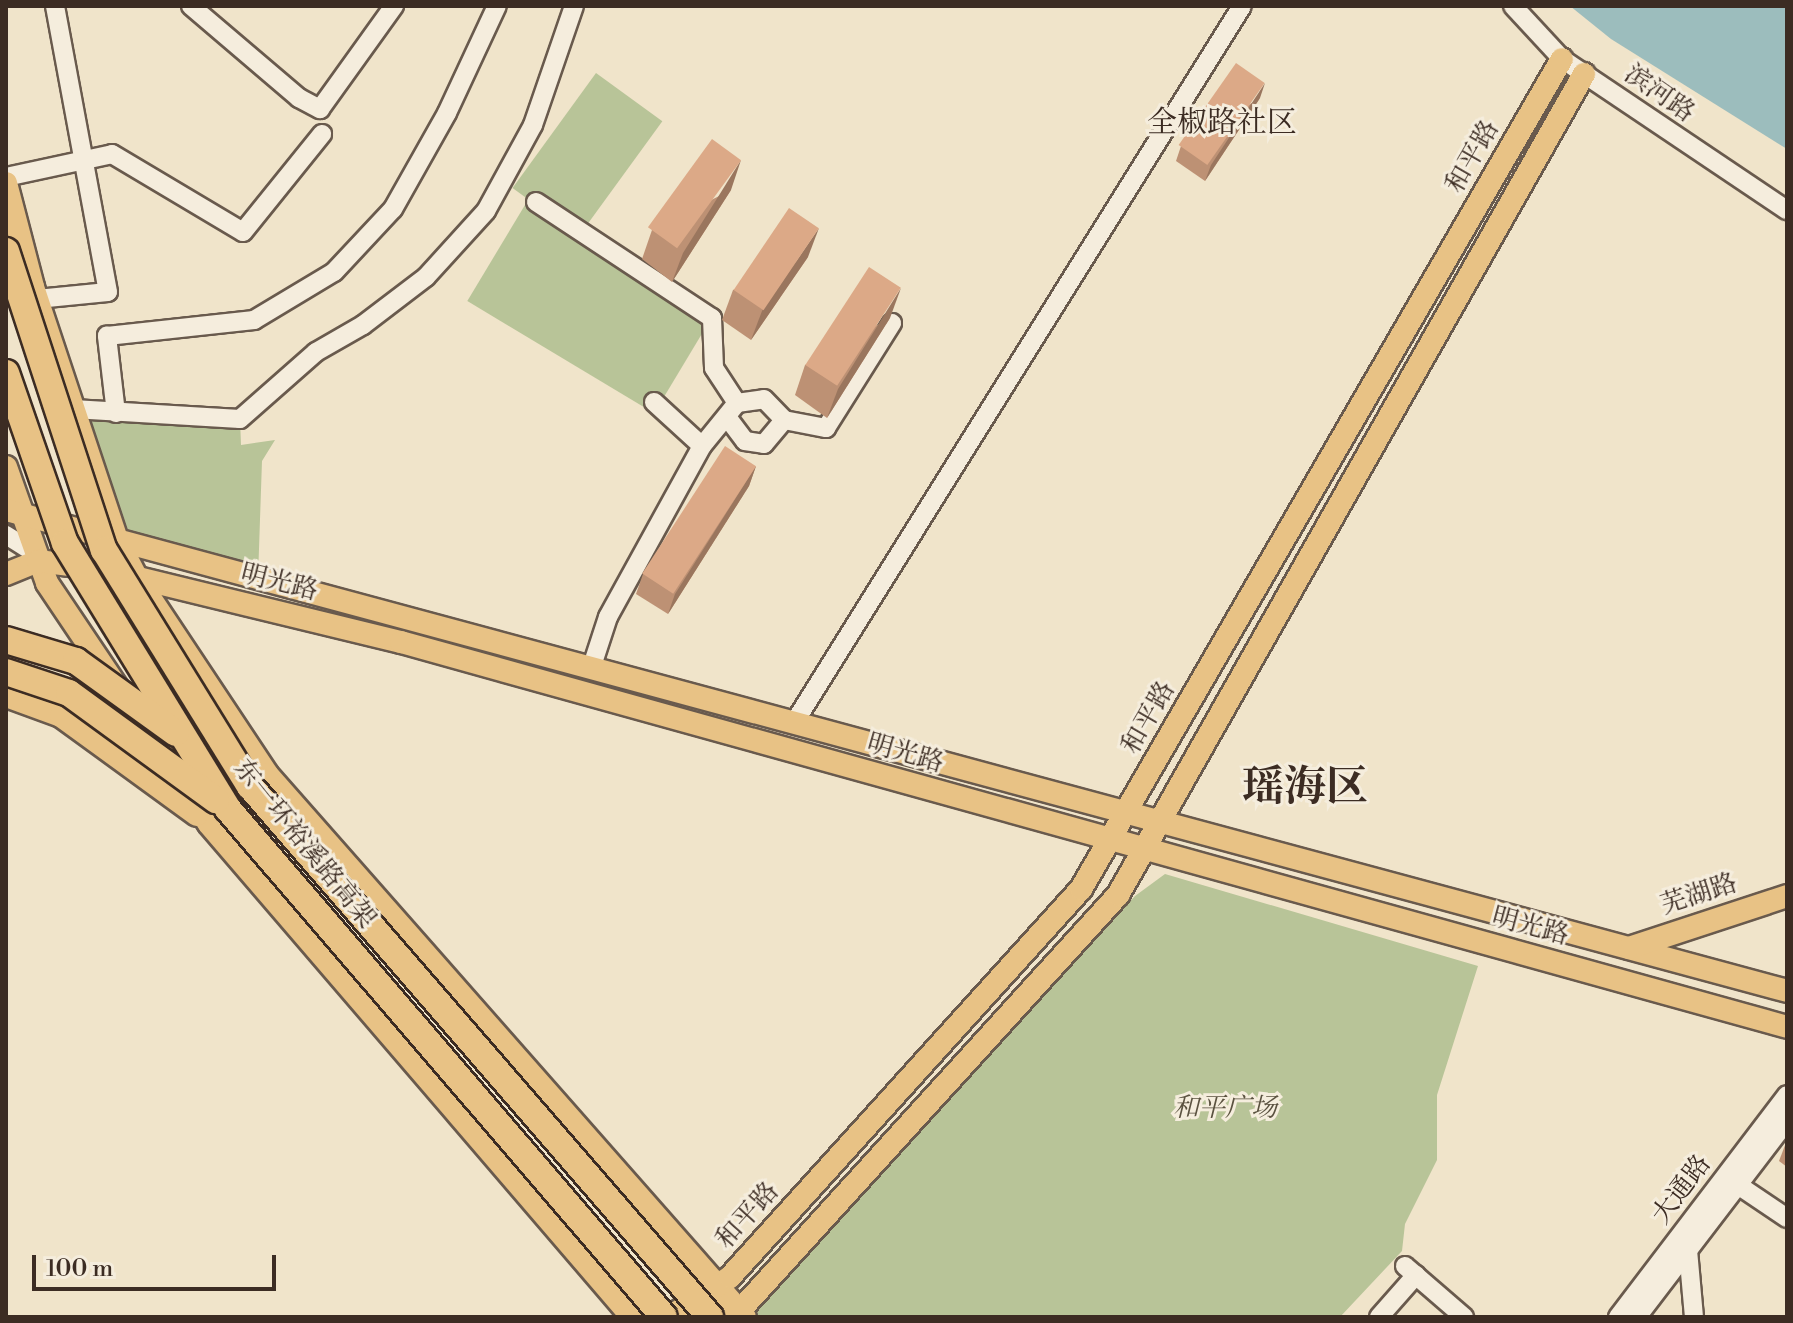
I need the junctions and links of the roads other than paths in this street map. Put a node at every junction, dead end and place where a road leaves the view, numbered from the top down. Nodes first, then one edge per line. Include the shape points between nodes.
1 (55, 6) edge
2 (191, 6) edge
3 (394, 6) edge
4 (497, 6) edge
5 (574, 6) edge
6 (1242, 6) edge
7 (1513, 6) edge
8 (1562, 59) junction
9 (1584, 74) junction
10 (322, 134) dead end
11 (83, 160) junction
12 (6, 177) edge
13 (6, 183) edge
14 (536, 202) dead end
15 (1787, 210) edge
16 (6, 251) edge
17 (37, 299) junction
18 (892, 323) edge
19 (6, 373) edge
20 (654, 402) dead end
21 (73, 409) junction
22 (732, 410) junction
23 (116, 413) junction
24 (784, 420) junction
25 (702, 446) junction
26 (6, 467) edge
27 (13, 512) edge
28 (6, 535) edge
29 (117, 540) junction
30 (41, 559) junction
31 (6, 574) edge
32 (137, 578) junction
33 (6, 640) edge
34 (182, 646) junction
35 (591, 669) junction
36 (6, 672) edge
37 (6, 696) edge
38 (794, 723) junction
39 (250, 786) junction
40 (1126, 813) junction
41 (218, 816) junction
42 (1160, 822) junction
43 (1110, 840) junction
44 (1144, 849) junction
45 (1787, 896) edge
46 (1628, 948) junction
47 (1787, 991) edge
48 (1787, 1027) edge
49 (1787, 1095) edge
50 (1787, 1121) edge
51 (1738, 1185) junction
52 (1787, 1218) edge
53 (1688, 1250) junction
54 (717, 1286) junction
55 (1651, 1298) junction
56 (740, 1315) edge
57 (632, 1317) edge
58 (667, 1317) edge
59 (710, 1317) edge
60 (1379, 1317) edge
61 (1464, 1317) edge
62 (1618, 1317) edge
63 (1637, 1317) edge
64 (1660, 1317) edge
65 (1694, 1317) edge

1 - 11 street
2 - 3 street via 299,98 320,109
4 - 23 street via 447,113 393,209 334,272 254,320 107,336
5 - 23 street via 533,125 486,211 426,277 363,325 316,352 240,419
6 - 38 street
7 - 8 street, 滨河路
8 - 9 street, 滨河路
8 - 40 main road, 和平路
9 - 15 street, 滨河路
9 - 42 main road
10 - 11 street via 243,232 112,154
11 - 12 street
11 - 17 street via 108,292
13 - 17 main road
14 - 22 street via 712,318 714,368
16 - 39 highway, 东一环裕溪路高架, bridge via 104,550
17 - 21 main road
18 - 24 street via 826,428
19 - 41 highway, 东一环裕溪路高架, bridge via 65,543
20 - 25 street
21 - 23 street
21 - 29 main road
22 - 24 street via 764,399
22 - 24 street via 745,441 764,444
22 - 25 street
25 - 35 street via 608,617
26 - 27 main road
27 - 29 main road, 明光路
27 - 30 main road
28 - 30 street
29 - 32 main road
29 - 35 main road, 明光路
30 - 31 main road
30 - 32 main road, 明光路
30 - 34 street
30 - 41 main road via 47,583
32 - 34 main road
32 - 43 main road, 明光路 via 401,642
33 - 39 highway, bridge via 76,661
34 - 54 main road via 267,774
35 - 38 main road, 明光路
36 - 41 highway, bridge via 69,693
37 - 41 main road via 61,716
38 - 40 main road, 明光路
39 - 59 highway, 东一环裕溪路高架, bridge
40 - 42 main road, 明光路
40 - 43 main road, 和平路
41 - 57 main road
41 - 58 highway, 东一环裕溪路高架, bridge
42 - 44 main road
42 - 46 main road, 明光路
43 - 44 main road, 明光路
43 - 54 main road, 和平路 via 1081,889
44 - 48 main road, 明光路
44 - 56 main road via 1118,895
45 - 46 main road, 芜湖路
46 - 47 main road, 明光路
49 - 62 street, 大通路
50 - 51 street, 大通路
51 - 52 street
51 - 53 street, 大通路
53 - 55 street, 大通路
53 - 65 street
54 - 56 main road
54 - 58 main road, 和平路
55 - 63 street, 大通路
55 - 64 street
60 - 61 street via 1410,1270

